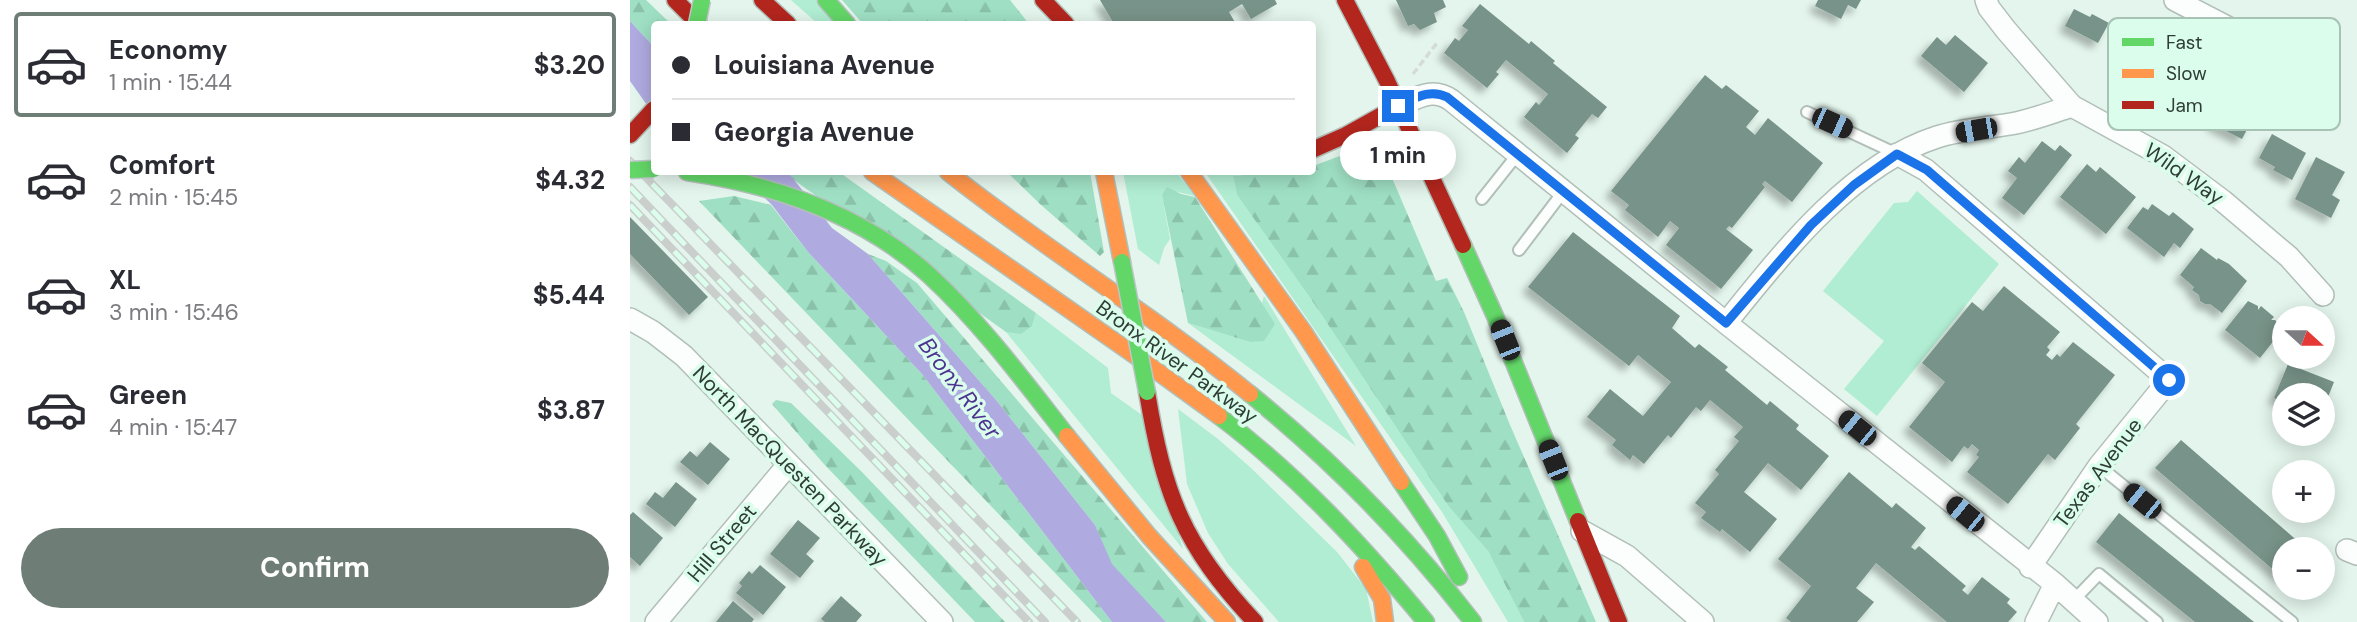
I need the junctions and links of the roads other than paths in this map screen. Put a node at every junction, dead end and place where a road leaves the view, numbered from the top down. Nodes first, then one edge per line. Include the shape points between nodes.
1 (675, 0) edge
2 (702, 0) edge
3 (762, 0) edge
4 (826, 0) edge
5 (1026, 0) edge
6 (1043, 0) edge
7 (1345, 0) edge
8 (1986, 0) edge
9 (2175, 0) edge
10 (2210, 18) edge
11 (695, 21) edge
12 (698, 21) edge
13 (785, 21) edge
14 (844, 21) edge
15 (1044, 21) edge
16 (1063, 21) edge
17 (1398, 106) junction
18 (2072, 106) junction
19 (651, 112) edge
20 (1807, 112) dead end
21 (2108, 126) edge
22 (2116, 130) edge
23 (630, 135) edge
24 (1316, 148) edge
25 (1897, 154) junction
26 (1517, 155) junction
27 (651, 169) edge
28 (630, 170) edge
29 (705, 175) edge
30 (876, 175) edge
31 (952, 175) edge
32 (978, 175) edge
33 (1105, 175) edge
34 (1191, 175) edge
35 (1563, 192) junction
36 (1482, 199) dead end
37 (1036, 240) junction
38 (1518, 250) dead end
39 (2323, 295) dead end
40 (630, 320) edge
41 (1726, 323) junction
42 (788, 465) junction
43 (2099, 466) junction
44 (1315, 499) junction
45 (1582, 531) junction
46 (2030, 567) junction
47 (2055, 584) junction
48 (2073, 601) junction
49 (656, 622) edge
50 (942, 622) edge
51 (1227, 622) edge
52 (1255, 622) edge
53 (1385, 622) edge
54 (1426, 622) edge
55 (1473, 622) edge
56 (1483, 622) edge
57 (1619, 622) edge
58 (1703, 622) edge
59 (2036, 622) edge
60 (2097, 622) edge
61 (2157, 622) edge
62 (2292, 622) edge

1 - 11 main road
2 - 12 main road, bridge
3 - 13 main road
4 - 14 main road
5 - 15 main road
6 - 16 main road
7 - 17 main road
8 - 18 street, Wild Way
9 - 10 street
17 - 24 main road
17 - 26 street via 1428,94 1442,95
17 - 45 main road via 1496,316
18 - 21 street, Wild Way
18 - 25 street via 2017,123 1937,137
19 - 23 main road
20 - 25 lane
22 - 39 street, Wild Way via 2163,156 2223,201 2289,257
25 - 41 street via 1811,225
25 - 43 street, Texas Avenue via 1927,170 2169,380
26 - 35 street
26 - 36 lane
27 - 28 main road, bridge
29 - 51 main road via 808,200 857,225 925,271 975,323 1115,496
30 - 44 main road, Bronx River Parkway via 1201,403
31 - 37 main road, Bronx River Parkway
32 - 37 main road
33 - 52 main road, bridge via 1162,472 1177,517 1207,568
34 - 56 main road via 1322,359 1437,536
35 - 38 lane
35 - 41 street
37 - 55 main road, Bronx River Parkway via 1231,379 1304,439 1409,544
40 - 42 street, North MacQuesten Parkway via 684,356
41 - 46 street
42 - 49 street, Hill Street
42 - 50 street, North MacQuesten Parkway
43 - 46 street, Texas Avenue
43 - 62 lane
44 - 53 main road via 1379,591
44 - 54 main road, Bronx River Parkway
45 - 57 main road
45 - 58 street via 1627,556
46 - 47 street
47 - 48 street
47 - 59 street
48 - 60 street
48 - 61 lane via 2099,574

